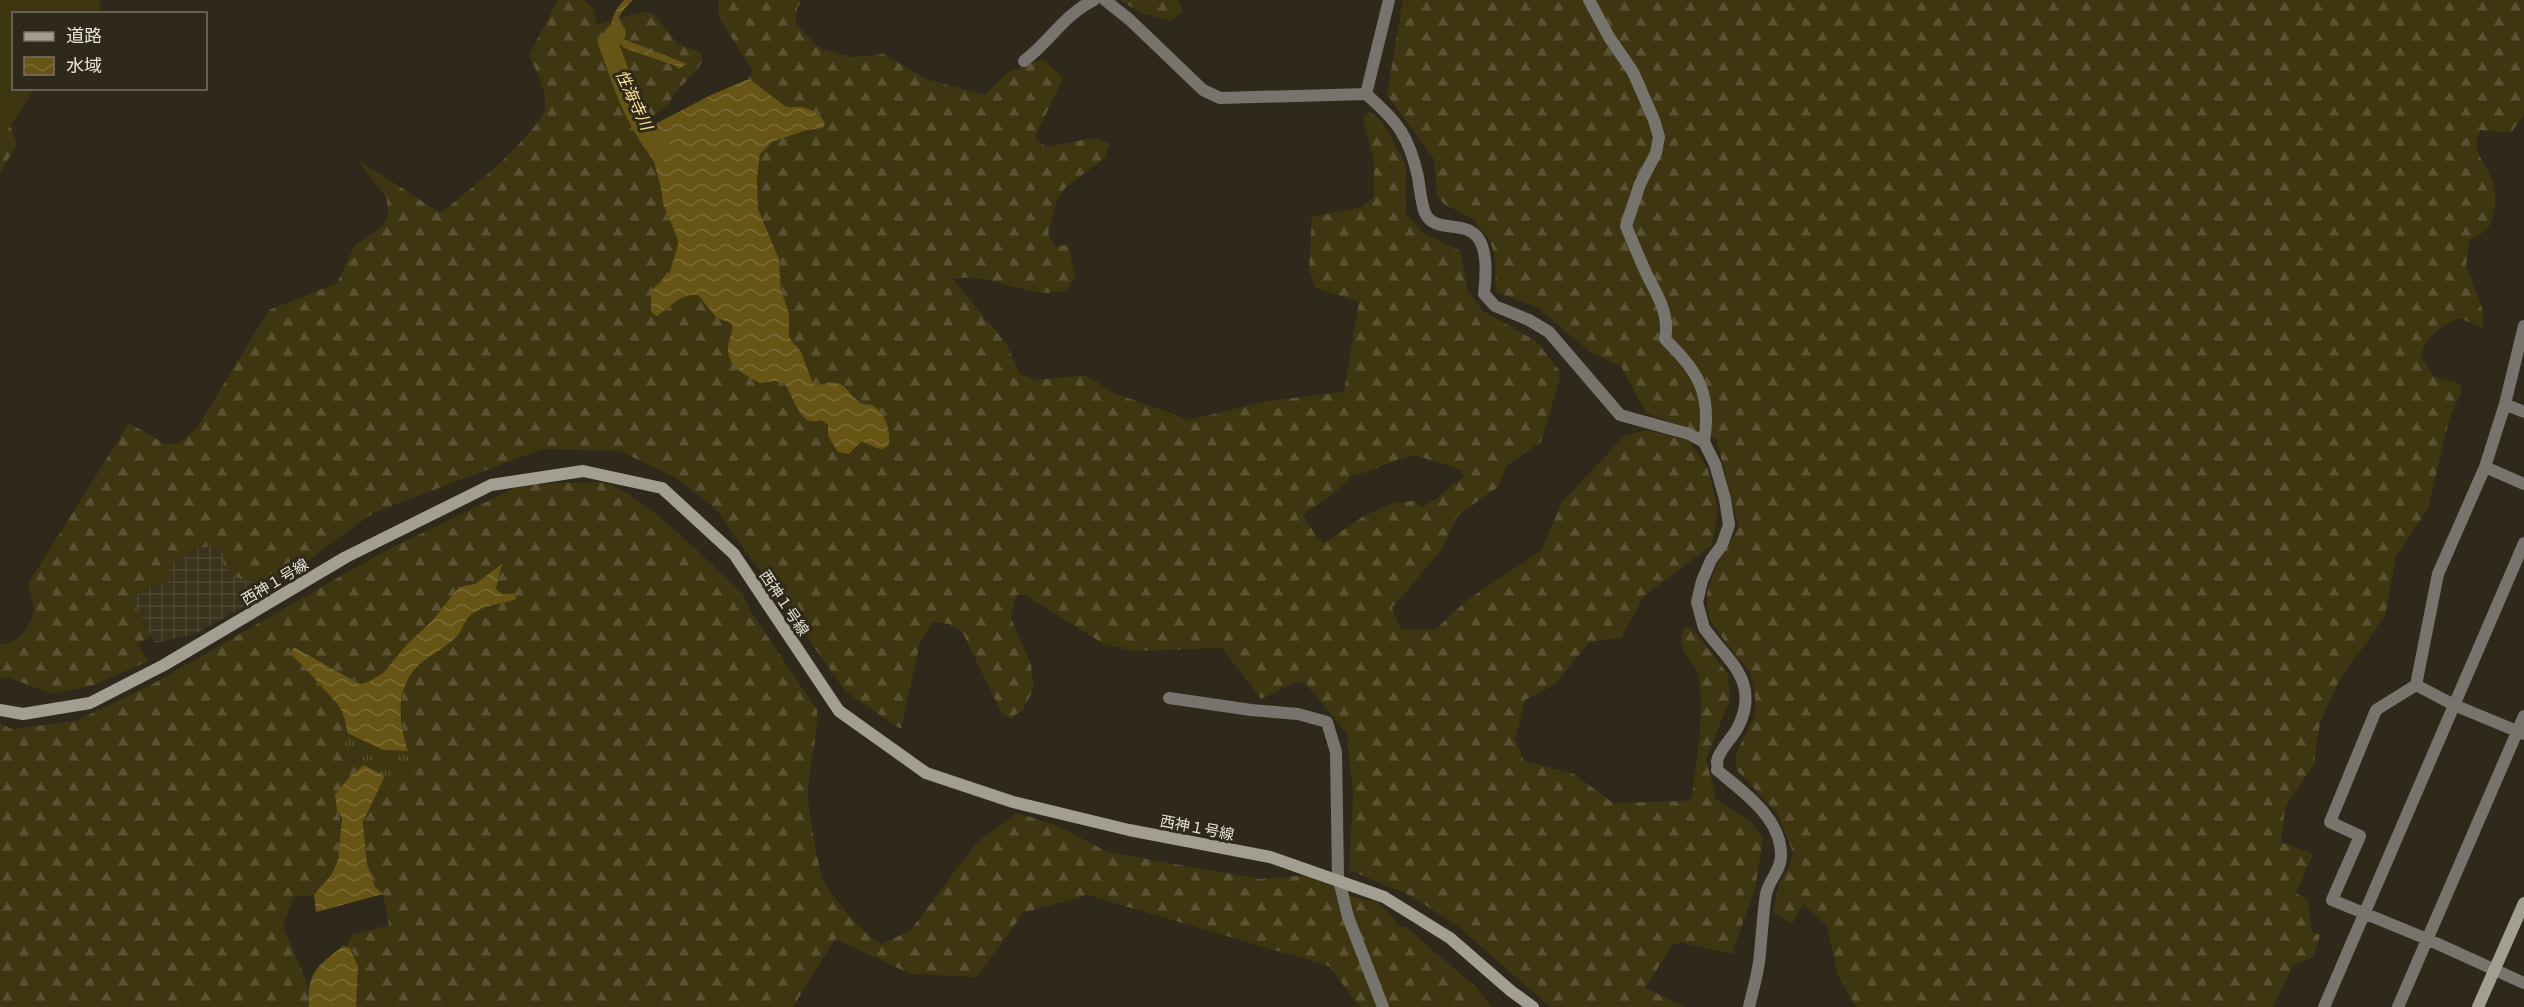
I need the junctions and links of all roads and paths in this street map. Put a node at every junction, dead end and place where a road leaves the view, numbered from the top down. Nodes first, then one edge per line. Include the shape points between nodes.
1 (1094, 0) edge
2 (1106, 0) edge
3 (1389, 0) edge
4 (1589, 0) edge
5 (1024, 61) dead end
6 (1366, 94) junction
7 (2524, 326) edge
8 (2522, 340) edge
9 (2505, 404) junction
10 (2524, 412) edge
11 (1704, 442) junction
12 (2485, 467) junction
13 (2524, 484) edge
14 (2524, 543) edge
15 (2416, 685) junction
16 (1169, 698) dead end
17 (2454, 705) junction
18 (0, 710) edge
19 (2524, 716) edge
20 (2521, 733) edge
21 (1339, 881) junction
22 (2524, 903) edge
23 (2365, 914) junction
24 (2427, 939) junction
25 (2494, 970) junction
26 (2524, 983) edge
27 (1383, 1007) edge
28 (1533, 1007) edge
29 (1749, 1007) edge
30 (2324, 1007) edge
31 (2397, 1007) edge
32 (2478, 1007) edge

1 - 5 street via 1062,22
2 - 6 street via 1203,90 1220,98
3 - 6 street
4 - 11 street via 1633,72 1659,136 1656,153 1640,184 1626,226 1660,297 1665,339 1701,380 1705,397
6 - 11 street via 1402,129 1413,153 1425,213 1433,222 1475,234 1484,248 1484,294 1495,306 1549,332 1620,415 1689,434
7 - 8 street
8 - 9 street
9 - 10 street
9 - 12 street
11 - 29 street via 1715,464 1729,525 1702,581 1697,602 1700,620 1743,678 1746,689 1745,710 1717,762 1717,770 1752,799 1772,825 1781,856 1767,891
12 - 13 street
12 - 15 street via 2438,574
14 - 17 street
15 - 17 street
15 - 23 street via 2376,710 2330,822 2360,836 2332,900
16 - 21 street via 1298,714 1327,722 1336,752
17 - 20 street
17 - 23 street
18 - 21 street, 西神１号線 via 23,714 90,703 164,665 346,557 491,485 584,471 662,488 734,554 839,711 926,773 1013,802 1129,830 1270,857
19 - 20 street
20 - 24 street
21 - 27 street via 1348,917
21 - 28 street, 西神１号線 via 1384,897 1450,938
22 - 25 street
23 - 24 street
23 - 30 street
24 - 25 street
24 - 31 street
25 - 26 street
25 - 32 street

